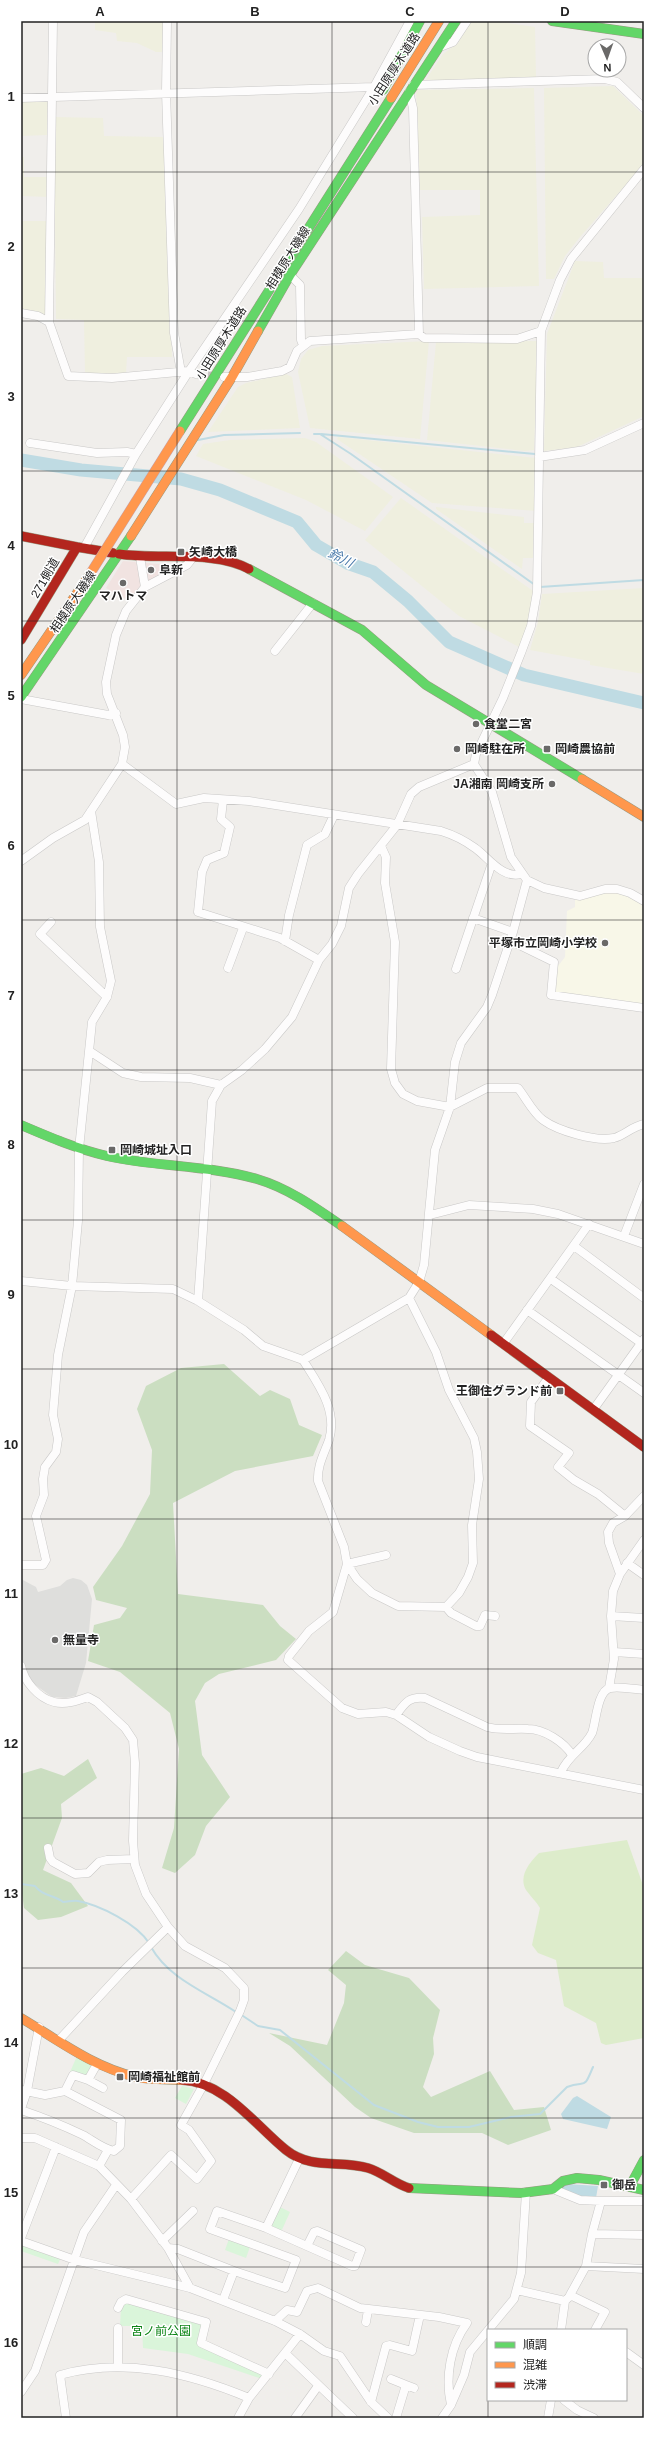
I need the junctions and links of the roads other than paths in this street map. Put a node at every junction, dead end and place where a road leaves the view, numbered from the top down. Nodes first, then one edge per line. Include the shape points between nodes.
1 (53, 21) edge
2 (167, 21) edge
3 (410, 21) edge
4 (420, 21) edge
5 (426, 21) edge
6 (439, 21) edge
7 (456, 21) edge
8 (467, 21) edge
9 (552, 21) edge
10 (644, 34) edge
11 (440, 46) junction
12 (374, 87) junction
13 (411, 89) junction
14 (383, 90) junction
15 (166, 92) junction
16 (21, 98) edge
17 (51, 98) junction
18 (644, 108) edge
19 (644, 169) edge
20 (274, 264) dead end
21 (290, 275) junction
22 (245, 310) dead end
23 (21, 313) edge
24 (49, 322) junction
25 (542, 331) junction
26 (419, 334) junction
27 (303, 345) junction
28 (189, 373) junction
29 (228, 377) junction
30 (644, 423) edge
31 (30, 443) dead end
32 (136, 455) junction
33 (539, 457) junction
34 (21, 536) edge
35 (80, 547) junction
36 (119, 554) junction
37 (140, 557) junction
38 (191, 560) junction
39 (86, 572) junction
40 (146, 587) junction
41 (313, 603) junction
42 (21, 640) edge
43 (275, 651) dead end
44 (21, 660) edge
45 (21, 676) edge
46 (21, 698) edge
47 (116, 713) junction
48 (491, 723) junction
49 (122, 764) junction
50 (474, 764) junction
51 (223, 800) junction
52 (91, 811) junction
53 (334, 814) junction
54 (644, 817) edge
55 (397, 825) junction
56 (381, 846) junction
57 (21, 861) edge
58 (492, 863) junction
59 (524, 877) junction
60 (644, 901) edge
61 (473, 918) junction
62 (51, 922) dead end
63 (243, 928) junction
64 (513, 932) junction
65 (285, 941) junction
66 (511, 941) junction
67 (319, 960) junction
68 (228, 968) dead end
69 (456, 969) dead end
70 (107, 997) junction
71 (644, 1008) edge
72 (90, 1052) junction
73 (221, 1085) junction
74 (450, 1107) junction
75 (644, 1124) edge
76 (21, 1125) edge
77 (79, 1149) junction
78 (207, 1170) junction
79 (644, 1184) edge
80 (430, 1215) junction
81 (589, 1224) junction
82 (624, 1236) junction
83 (644, 1244) edge
84 (574, 1246) junction
85 (551, 1279) junction
86 (21, 1281) edge
87 (419, 1282) junction
88 (72, 1286) junction
89 (409, 1298) junction
90 (644, 1298) edge
91 (198, 1301) junction
92 (527, 1310) junction
93 (643, 1342) edge
94 (503, 1344) junction
95 (303, 1360) junction
96 (618, 1375) junction
97 (549, 1377) junction
98 (644, 1393) edge
99 (593, 1410) junction
100 (644, 1447) edge
101 (644, 1496) edge
102 (624, 1516) junction
103 (644, 1540) edge
104 (386, 1555) dead end
105 (627, 1563) junction
106 (346, 1564) junction
107 (21, 1565) edge
108 (620, 1574) junction
109 (644, 1575) edge
110 (446, 1607) junction
111 (495, 1616) dead end
112 (611, 1616) junction
113 (644, 1618) edge
114 (614, 1652) junction
115 (644, 1654) edge
116 (21, 1666) edge
117 (609, 1688) junction
118 (644, 1690) edge
119 (396, 1716) junction
120 (572, 1755) junction
121 (562, 1772) junction
122 (644, 1790) edge
123 (48, 1848) dead end
124 (134, 1859) junction
125 (168, 1927) junction
126 (21, 2018) edge
127 (39, 2027) junction
128 (59, 2040) junction
129 (97, 2064) junction
130 (88, 2080) junction
131 (204, 2084) junction
132 (103, 2088) dead end
133 (24, 2090) edge
134 (65, 2091) junction
135 (21, 2110) edge
136 (21, 2138) edge
137 (56, 2147) junction
138 (108, 2150) junction
139 (299, 2159) junction
140 (644, 2160) edge
141 (99, 2166) junction
142 (116, 2185) junction
143 (630, 2186) junction
144 (553, 2189) junction
145 (644, 2190) edge
146 (526, 2192) junction
147 (131, 2199) junction
148 (601, 2201) junction
149 (644, 2201) edge
150 (193, 2211) dead end
151 (266, 2228) junction
152 (592, 2234) junction
153 (644, 2235) edge
154 (21, 2240) edge
155 (162, 2241) junction
156 (307, 2246) junction
157 (168, 2248) junction
158 (75, 2260) junction
159 (586, 2266) junction
160 (644, 2269) edge
161 (234, 2271) junction
162 (190, 2288) junction
163 (517, 2290) junction
164 (567, 2298) junction
165 (223, 2300) junction
166 (118, 2308) dead end
167 (368, 2310) junction
168 (420, 2315) junction
169 (275, 2320) junction
170 (366, 2322) dead end
171 (118, 2328) dead end
172 (489, 2329) edge
173 (561, 2329) edge
174 (596, 2329) edge
175 (487, 2331) edge
176 (300, 2334) junction
177 (285, 2353) junction
178 (627, 2353) edge
179 (644, 2365) edge
180 (118, 2367) junction
181 (269, 2374) junction
182 (391, 2380) dead end
183 (318, 2386) junction
184 (21, 2392) edge
185 (249, 2398) junction
186 (551, 2401) edge
187 (565, 2401) edge
188 (370, 2402) junction
189 (451, 2406) junction
190 (66, 2418) edge
191 (238, 2418) edge
192 (295, 2418) edge
193 (353, 2418) edge
194 (388, 2418) edge
195 (396, 2418) edge
196 (442, 2418) edge
197 (548, 2418) edge
198 (594, 2418) edge

1 - 17 street
2 - 15 street
3 - 12 street
4 - 14 main road
5 - 14 main road, 小田原厚木道路
6 - 39 main road, 小田原厚木道路, bridge via 180,431
7 - 11 main road, 相模原大磯線
8 - 11 street via 453,42
9 - 10 main road
11 - 13 main road, 相模原大磯線
12 - 15 street
12 - 28 street via 299,209
13 - 18 street via 605,79 617,82
13 - 21 main road, 相模原大磯線
13 - 26 street
14 - 20 main road, 小田原厚木道路
15 - 17 street
15 - 28 street via 174,333
16 - 17 street
17 - 24 street
19 - 25 street via 571,259 560,280
21 - 27 street via 300,285
21 - 29 main road, 相模原大磯線
22 - 39 main road, 小田原厚木道路
23 - 24 street via 38,316
24 - 28 street via 68,376 112,378
25 - 26 street via 517,339 424,338
25 - 33 street
26 - 27 street via 320,339
27 - 29 street via 297,351 290,367 282,371
28 - 32 street
29 - 36 main road, 相模原大磯線 via 198,432
30 - 33 street via 585,450
31 - 32 street via 97,453 127,452
32 - 35 street via 110,502
33 - 48 street via 536,592 531,626
34 - 35 main road
35 - 36 main road
35 - 42 main road, 271側道
36 - 37 main road
36 - 46 main road, 相模原大磯線
37 - 38 main road
37 - 40 street
38 - 40 street via 187,565
38 - 41 main road via 224,559 238,563
39 - 44 main road, 小田原厚木道路
39 - 45 main road, 小田原厚木道路
40 - 47 street via 126,611 116,635 107,669 107,694
41 - 43 street
41 - 48 main road via 362,630 426,685
46 - 47 street via 108,714
47 - 49 street via 125,747
48 - 50 street
48 - 54 main road
49 - 51 street via 176,804 204,798
49 - 52 street
50 - 55 street via 419,787 411,794
50 - 59 street via 492,792 511,857
51 - 53 street via 249,801
51 - 63 street via 220,819 230,827 229,835 224,853 207,860 202,872 198,912
52 - 57 street via 85,820 53,838
52 - 70 street via 99,862 100,927 111,981
53 - 55 street
53 - 65 street via 325,834 307,846
55 - 56 street
55 - 58 street via 441,831 458,837 477,849
56 - 67 street via 350,888 341,926 332,944
56 - 74 street via 386,857 386,883 395,942 392,1069 395,1083 403,1094 417,1101
58 - 59 street via 503,871
58 - 61 street
59 - 60 street via 544,888 580,896 605,889 617,889 630,892
59 - 64 street
61 - 64 street
61 - 69 street
62 - 70 street via 40,934
63 - 65 street
63 - 68 street
64 - 66 street
65 - 67 street
66 - 71 street via 554,962 551,995
66 - 74 street via 487,1007 461,1043 455,1062
67 - 73 street via 292,1018 265,1049
70 - 72 street via 92,1022
72 - 73 street via 129,1074 141,1077 190,1078
72 - 77 street
73 - 78 street via 212,1101
74 - 75 street via 487,1088 518,1088 543,1120 592,1138 622,1136 632,1127
74 - 80 street via 435,1150
76 - 77 main road
77 - 78 main road via 108,1156
77 - 88 street via 78,1221
78 - 87 main road via 257,1179 288,1191 322,1212
78 - 91 street
79 - 82 street
80 - 81 street via 469,1205 533,1209
80 - 87 street via 424,1265
81 - 82 street
81 - 84 street
82 - 83 street
84 - 85 street
84 - 90 street
85 - 92 street
85 - 93 street
86 - 88 street
87 - 89 street
87 - 94 main road
88 - 91 street via 160,1287 173,1289
88 - 107 street via 58,1355 54,1415 58,1439 56,1452 46,1467 43,1479 44,1495 36,1516 46,1560 43,1565
89 - 95 street
89 - 110 street via 436,1352 449,1390 474,1438 477,1452 479,1479 472,1525 473,1563 459,1593
91 - 95 street via 244,1330 263,1346
92 - 94 street
92 - 96 street
93 - 96 street
94 - 97 main road
95 - 106 street via 329,1406 329,1438 318,1471 318,1481 344,1547
96 - 98 street
96 - 99 street
97 - 99 main road
97 - 102 street via 531,1402 530,1426 569,1453 558,1467 598,1494
99 - 100 main road
101 - 102 street
102 - 108 street via 613,1523 608,1532 609,1543
103 - 105 street
104 - 106 street
105 - 108 street
105 - 109 street
106 - 110 street via 372,1593 389,1603 398,1606
106 - 119 street via 333,1612 300,1639 288,1660 342,1708 358,1714 386,1712
108 - 112 street via 613,1591
110 - 111 street via 451,1613 476,1626 480,1626 485,1615
112 - 113 street
112 - 114 street
114 - 115 street
114 - 117 street
116 - 124 street via 26,1681 37,1693 53,1702 70,1703 91,1699 125,1728 133,1740
117 - 118 street
117 - 120 street via 604,1691 598,1704 591,1734 583,1746
119 - 120 street via 406,1701 414,1697 425,1698 497,1730 530,1729 544,1733 566,1746
119 - 121 street via 429,1737 460,1752
120 - 121 street
121 - 122 street
123 - 124 street via 50,1858 54,1862 75,1874 88,1873 99,1862
124 - 125 street via 146,1894
125 - 128 street
125 - 131 street via 185,1946 225,1968 244,1988 244,2000 240,2011
126 - 127 main road
127 - 128 main road
127 - 133 street
128 - 129 main road
129 - 130 street
129 - 131 main road via 137,2077 186,2080
130 - 132 street
130 - 134 street via 73,2075
131 - 139 main road via 239,2107
131 - 147 street via 182,2124 211,2161 197,2179 171,2155
133 - 134 street via 45,2096
133 - 135 street
134 - 138 street via 121,2120 120,2146 114,2151
135 - 138 street via 56,2122
136 - 137 street via 35,2138
137 - 141 street
137 - 154 street
138 - 141 street
139 - 146 main road via 312,2163 368,2168 408,2188
139 - 151 street
140 - 143 main road
141 - 142 street
142 - 147 street
142 - 158 street via 84,2232
143 - 144 main road via 577,2178 563,2181
143 - 145 main road
144 - 146 main road
144 - 148 street via 580,2200
146 - 163 street via 524,2245
147 - 155 street
148 - 149 street
148 - 152 street
150 - 155 street
151 - 156 street
151 - 161 street via 217,2211 210,2229 296,2260 285,2288
152 - 153 street
152 - 159 street
154 - 158 street
155 - 157 street
156 - 156 street via 317,2231 361,2250 362,2253 355,2266 352,2266
157 - 161 street via 178,2249
157 - 162 street
158 - 162 street
158 - 184 street via 35,2371
159 - 160 street
159 - 164 street
161 - 165 street
162 - 165 street
163 - 164 street
163 - 172 street via 506,2311
164 - 173 street
164 - 174 street via 605,2312
165 - 169 street
166 - 181 street via 126,2299 206,2322 201,2343
167 - 168 street
167 - 169 street via 318,2288 307,2291 297,2312 287,2310
167 - 170 street
168 - 188 street via 412,2351 386,2346
168 - 189 street via 467,2323 458,2335 452,2352 449,2377
169 - 176 street
171 - 180 street
175 - 189 street via 470,2352
176 - 177 street
176 - 188 street via 324,2351 340,2356
177 - 181 street
177 - 183 street
178 - 179 street
180 - 185 street via 181,2374
180 - 190 street via 85,2368 60,2375
181 - 185 street
182 - 195 street via 410,2387
183 - 192 street
183 - 193 street
185 - 191 street
186 - 197 street
187 - 198 street
188 - 194 street
189 - 196 street

